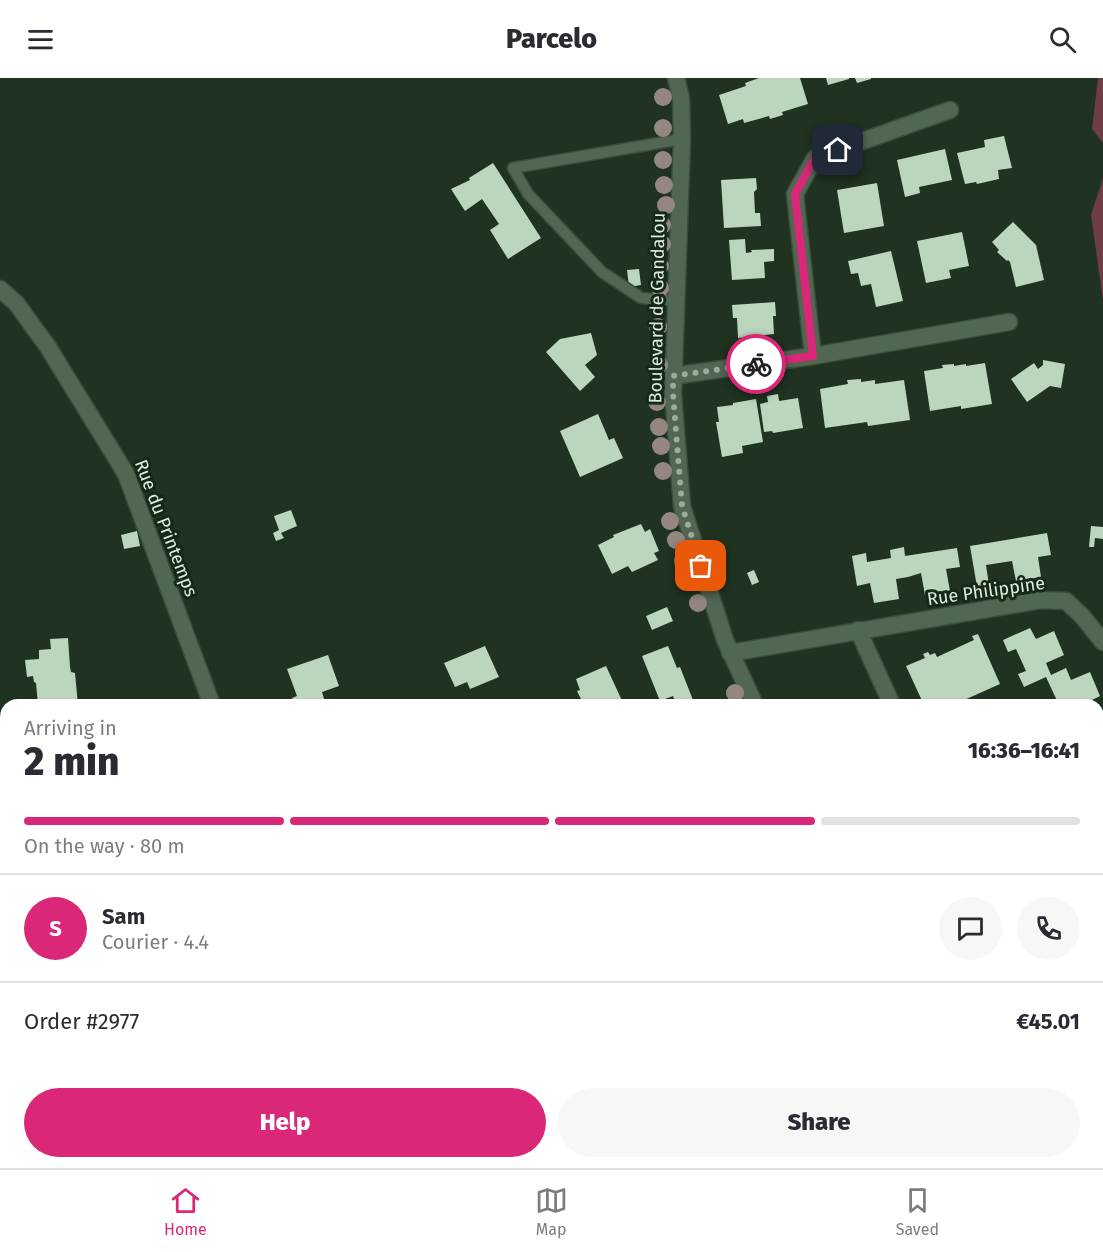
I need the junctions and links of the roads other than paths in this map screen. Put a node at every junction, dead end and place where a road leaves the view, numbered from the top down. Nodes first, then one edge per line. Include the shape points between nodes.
1 (676, 78) edge
2 (950, 110) dead end
3 (682, 140) junction
4 (0, 289) edge
5 (676, 301) junction
6 (1009, 322) dead end
7 (813, 356) junction
8 (673, 376) junction
9 (858, 630) junction
10 (1103, 642) edge
11 (730, 653) junction
12 (210, 699) edge
13 (751, 699) edge
14 (889, 699) edge

1 - 3 street, Boulevard de Gandalou via 681,98
2 - 7 street via 815,158 795,194
3 - 5 street, Boulevard de Gandalou
3 - 5 lane via 513,168 528,194 602,272 641,298
4 - 12 street, Rue du Printemps via 16,303 48,347 126,474
5 - 8 street, Boulevard de Gandalou
6 - 7 street
7 - 8 street
8 - 11 street, Boulevard de Gandalou via 682,506
9 - 10 street, Rue Philippine via 1041,600 1066,601
9 - 11 street, Rue Philippine
9 - 14 street
11 - 13 street, Boulevard de Gandalou

